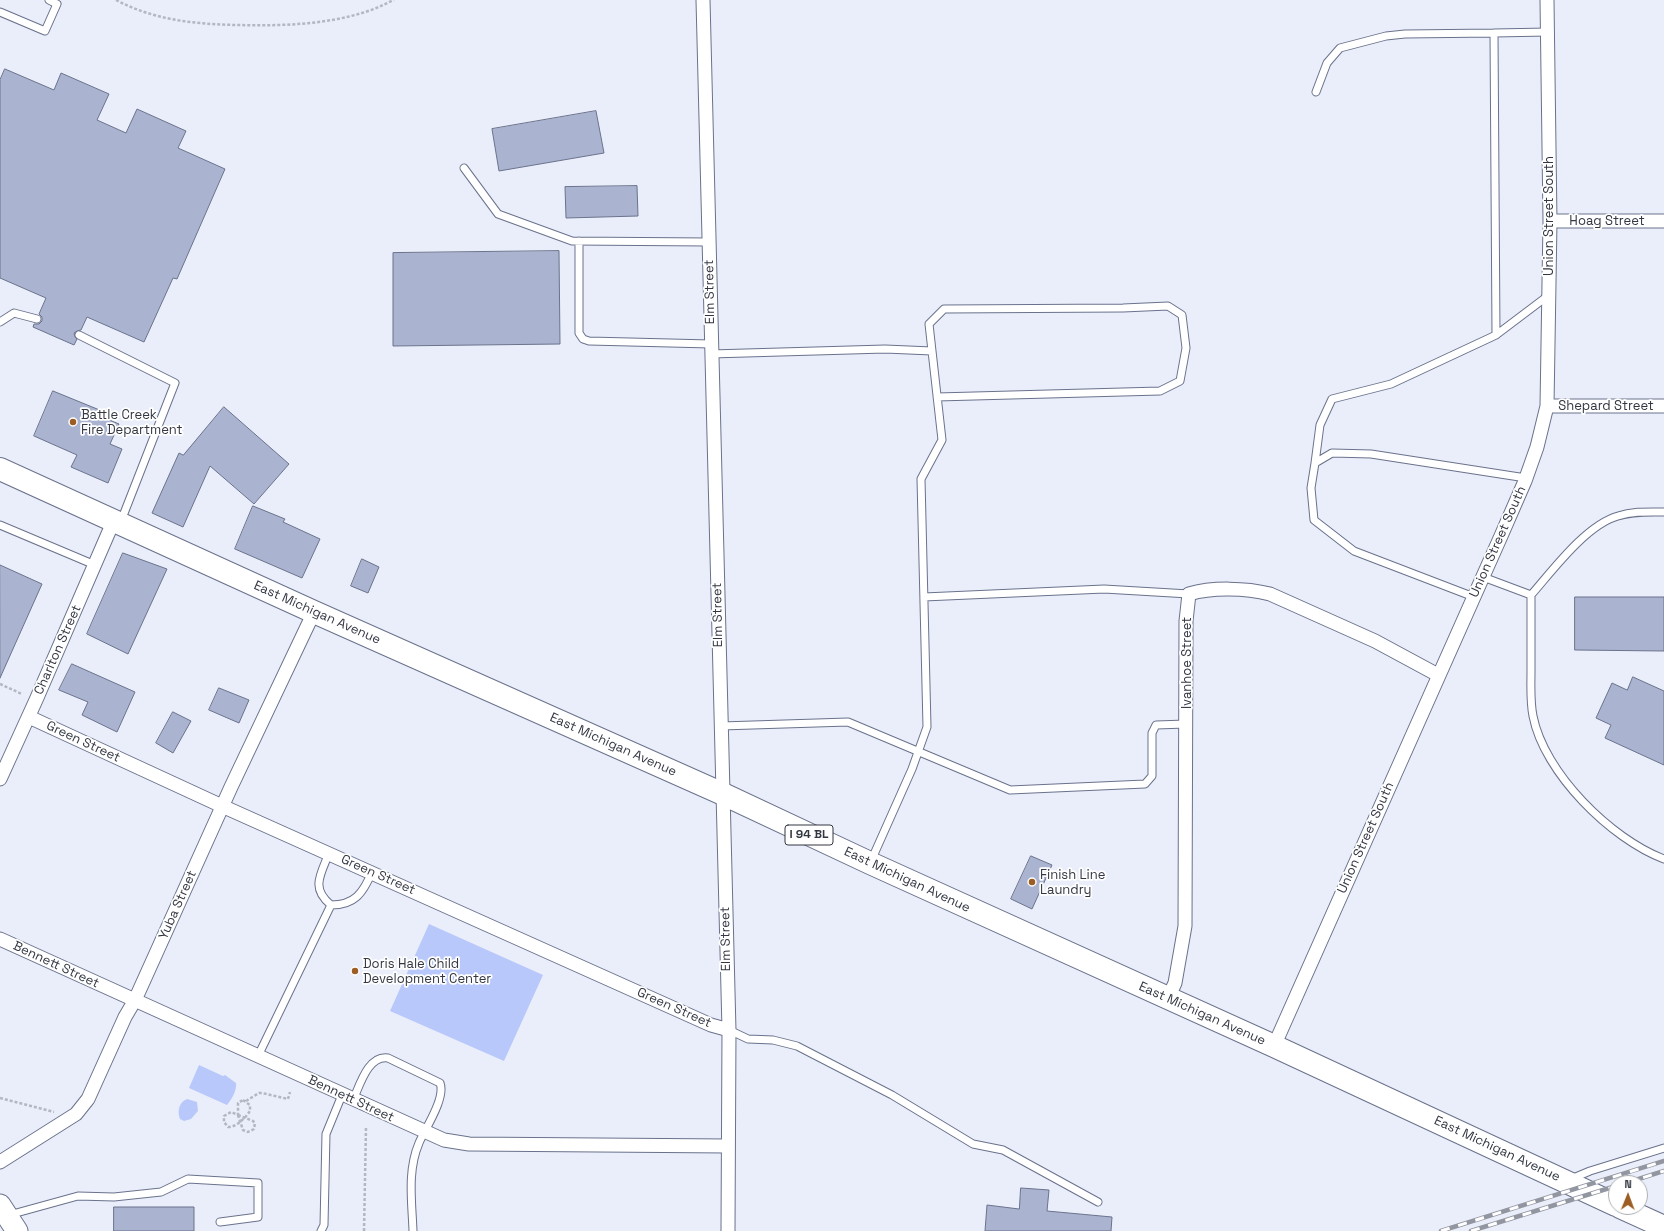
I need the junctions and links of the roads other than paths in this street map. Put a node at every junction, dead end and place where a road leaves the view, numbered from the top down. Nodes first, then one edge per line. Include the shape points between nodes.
1 (49, 0) edge
2 (703, 0) edge
3 (1547, 0) edge
4 (0, 12) edge
5 (1548, 32) junction
6 (1494, 33) junction
7 (1316, 92) dead end
8 (464, 168) dead end
9 (1550, 220) junction
10 (1664, 221) edge
11 (579, 241) junction
12 (708, 242) junction
13 (1549, 295) junction
14 (36, 319) dead end
15 (0, 322) edge
16 (1496, 335) junction
17 (79, 336) dead end
18 (711, 349) junction
19 (932, 351) junction
20 (937, 397) junction
21 (1547, 406) junction
22 (1664, 406) edge
23 (1315, 463) junction
24 (0, 470) edge
25 (1526, 478) junction
26 (1664, 512) edge
27 (117, 522) junction
28 (0, 524) edge
29 (95, 564) junction
30 (1483, 577) junction
31 (1189, 594) junction
32 (1531, 595) junction
33 (924, 597) junction
34 (1474, 597) junction
35 (314, 612) junction
36 (1438, 675) junction
37 (28, 717) junction
38 (1186, 724) junction
39 (721, 726) junction
40 (918, 752) junction
41 (0, 779) edge
42 (723, 794) junction
43 (222, 806) junction
44 (330, 853) junction
45 (1664, 859) edge
46 (870, 863) junction
47 (372, 872) junction
48 (331, 905) junction
49 (0, 939) edge
50 (1168, 998) junction
51 (135, 1000) junction
52 (728, 1030) junction
53 (1274, 1046) junction
54 (258, 1056) junction
55 (348, 1097) junction
56 (423, 1132) junction
57 (728, 1146) junction
58 (1664, 1148) edge
59 (0, 1162) edge
60 (1566, 1181) junction
61 (1608, 1201) edge
62 (1098, 1202) dead end
63 (1638, 1215) edge
64 (8, 1217) edge
65 (220, 1222) dead end
66 (1664, 1227) edge
67 (321, 1231) edge
68 (413, 1231) edge
69 (728, 1231) edge

1 - 4 lane via 57,4 45,31
2 - 12 street, Elm Street
3 - 5 street, Union Street South
5 - 6 lane
5 - 9 street, Union Street South
6 - 7 lane via 1405,34 1386,36 1340,48 1327,63
6 - 16 lane
8 - 11 lane via 498,214 572,241
9 - 10 street, Hoag Street
9 - 13 street, Union Street South
11 - 12 lane
11 - 18 lane via 579,333 583,339
12 - 18 street, Elm Street
13 - 16 lane
13 - 21 street, Union Street South
14 - 15 lane via 14,313
16 - 23 lane via 1391,384 1332,399 1320,425
17 - 27 lane via 175,383
18 - 19 lane
18 - 39 street, Elm Street
19 - 20 lane
19 - 20 lane via 929,324 944,309 1168,306 1182,315 1186,348 1180,380 1160,391
20 - 33 lane via 942,440 921,479
21 - 22 street, Shepard Street
21 - 25 street, Union Street South
23 - 25 lane via 1332,453 1371,454
23 - 34 lane via 1311,488 1314,520 1354,551
24 - 27 highway, East Michigan Avenue / I 94 BL
25 - 30 street, Union Street South
26 - 32 lane via 1627,513 1601,523 1588,533
27 - 29 street, Charlton Street
27 - 35 highway, East Michigan Avenue / I 94 BL
28 - 29 lane
29 - 37 street, Charlton Street
30 - 32 lane
30 - 34 street, Union Street South
31 - 33 lane via 1104,589
31 - 36 street via 1202,590 1255,591 1270,594 1375,641
31 - 38 street, Ivanhoe Street via 1186,622
32 - 45 lane via 1532,701 1537,730 1544,750 1564,778 1601,820 1649,854
33 - 40 lane via 927,727
34 - 36 street, Union Street South
35 - 42 highway, East Michigan Avenue / I 94 BL
35 - 43 street, Yuba Street
36 - 53 street, Union Street South
37 - 41 street, Charlton Street
37 - 43 street, Green Street
38 - 40 lane via 1156,725 1152,733 1152,776 1145,784 1010,790
38 - 50 street, Ivanhoe Street via 1185,926 1175,983
39 - 40 lane via 848,722
39 - 42 street, Elm Street
40 - 46 lane
42 - 46 highway, East Michigan Avenue / I 94 BL
42 - 52 street, Elm Street
43 - 44 street, Green Street
43 - 51 street, Yuba Street
44 - 47 street, Green Street
44 - 48 lane via 318,881 318,889 322,898
46 - 50 highway, East Michigan Avenue / I 94 BL
47 - 48 lane via 356,898 341,905
47 - 52 street, Green Street via 711,1025
48 - 54 lane
49 - 51 street, Bennett Street
50 - 53 highway, East Michigan Avenue / I 94 BL
51 - 54 street, Bennett Street
51 - 59 street, Yuba Street via 88,1099 76,1114
52 - 57 street, Elm Street
52 - 62 lane via 748,1039 773,1040 797,1046 892,1095 974,1144 1003,1150
53 - 60 highway, East Michigan Avenue / I 94 BL
54 - 55 street, Bennett Street
55 - 56 street, Bennett Street
55 - 56 lane via 371,1064 379,1058 384,1057 396,1062 440,1083 441,1094 437,1106
55 - 67 lane via 326,1134 324,1225
56 - 57 street, Bennett Street via 444,1140 468,1144
56 - 68 lane via 412,1168
57 - 69 street, Elm Street
58 - 60 lane
60 - 61 highway, East Michigan Avenue / I 94 BL
63 - 66 highway
64 - 65 lane via 78,1196 114,1197 161,1192 188,1178 258,1183 258,1217

